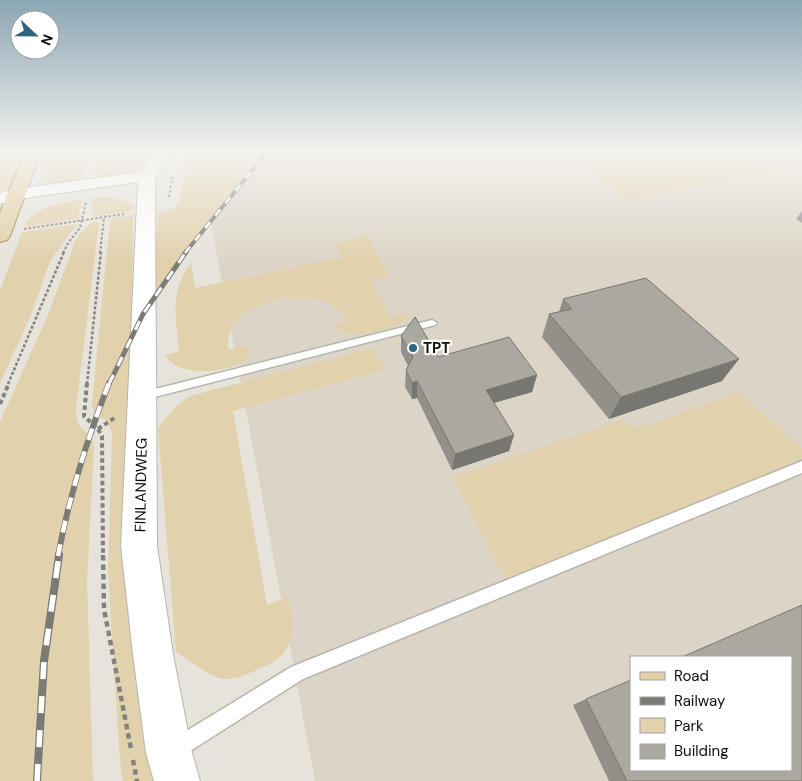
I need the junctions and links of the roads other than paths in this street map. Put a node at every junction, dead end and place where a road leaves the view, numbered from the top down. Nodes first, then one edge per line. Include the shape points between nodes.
1 (14, 188) edge
2 (146, 191) joint
3 (7, 201) edge
4 (1, 234) edge
5 (432, 323) dead end
6 (142, 396) junction
7 (802, 467) edge
8 (173, 767) edge

1 - 3 main road
2 - 3 street via 89,189
2 - 6 street, FINLANDWEG
3 - 4 main road
5 - 6 lane
6 - 8 street, FINLANDWEG via 139,546 153,654
7 - 8 lane via 296,673

